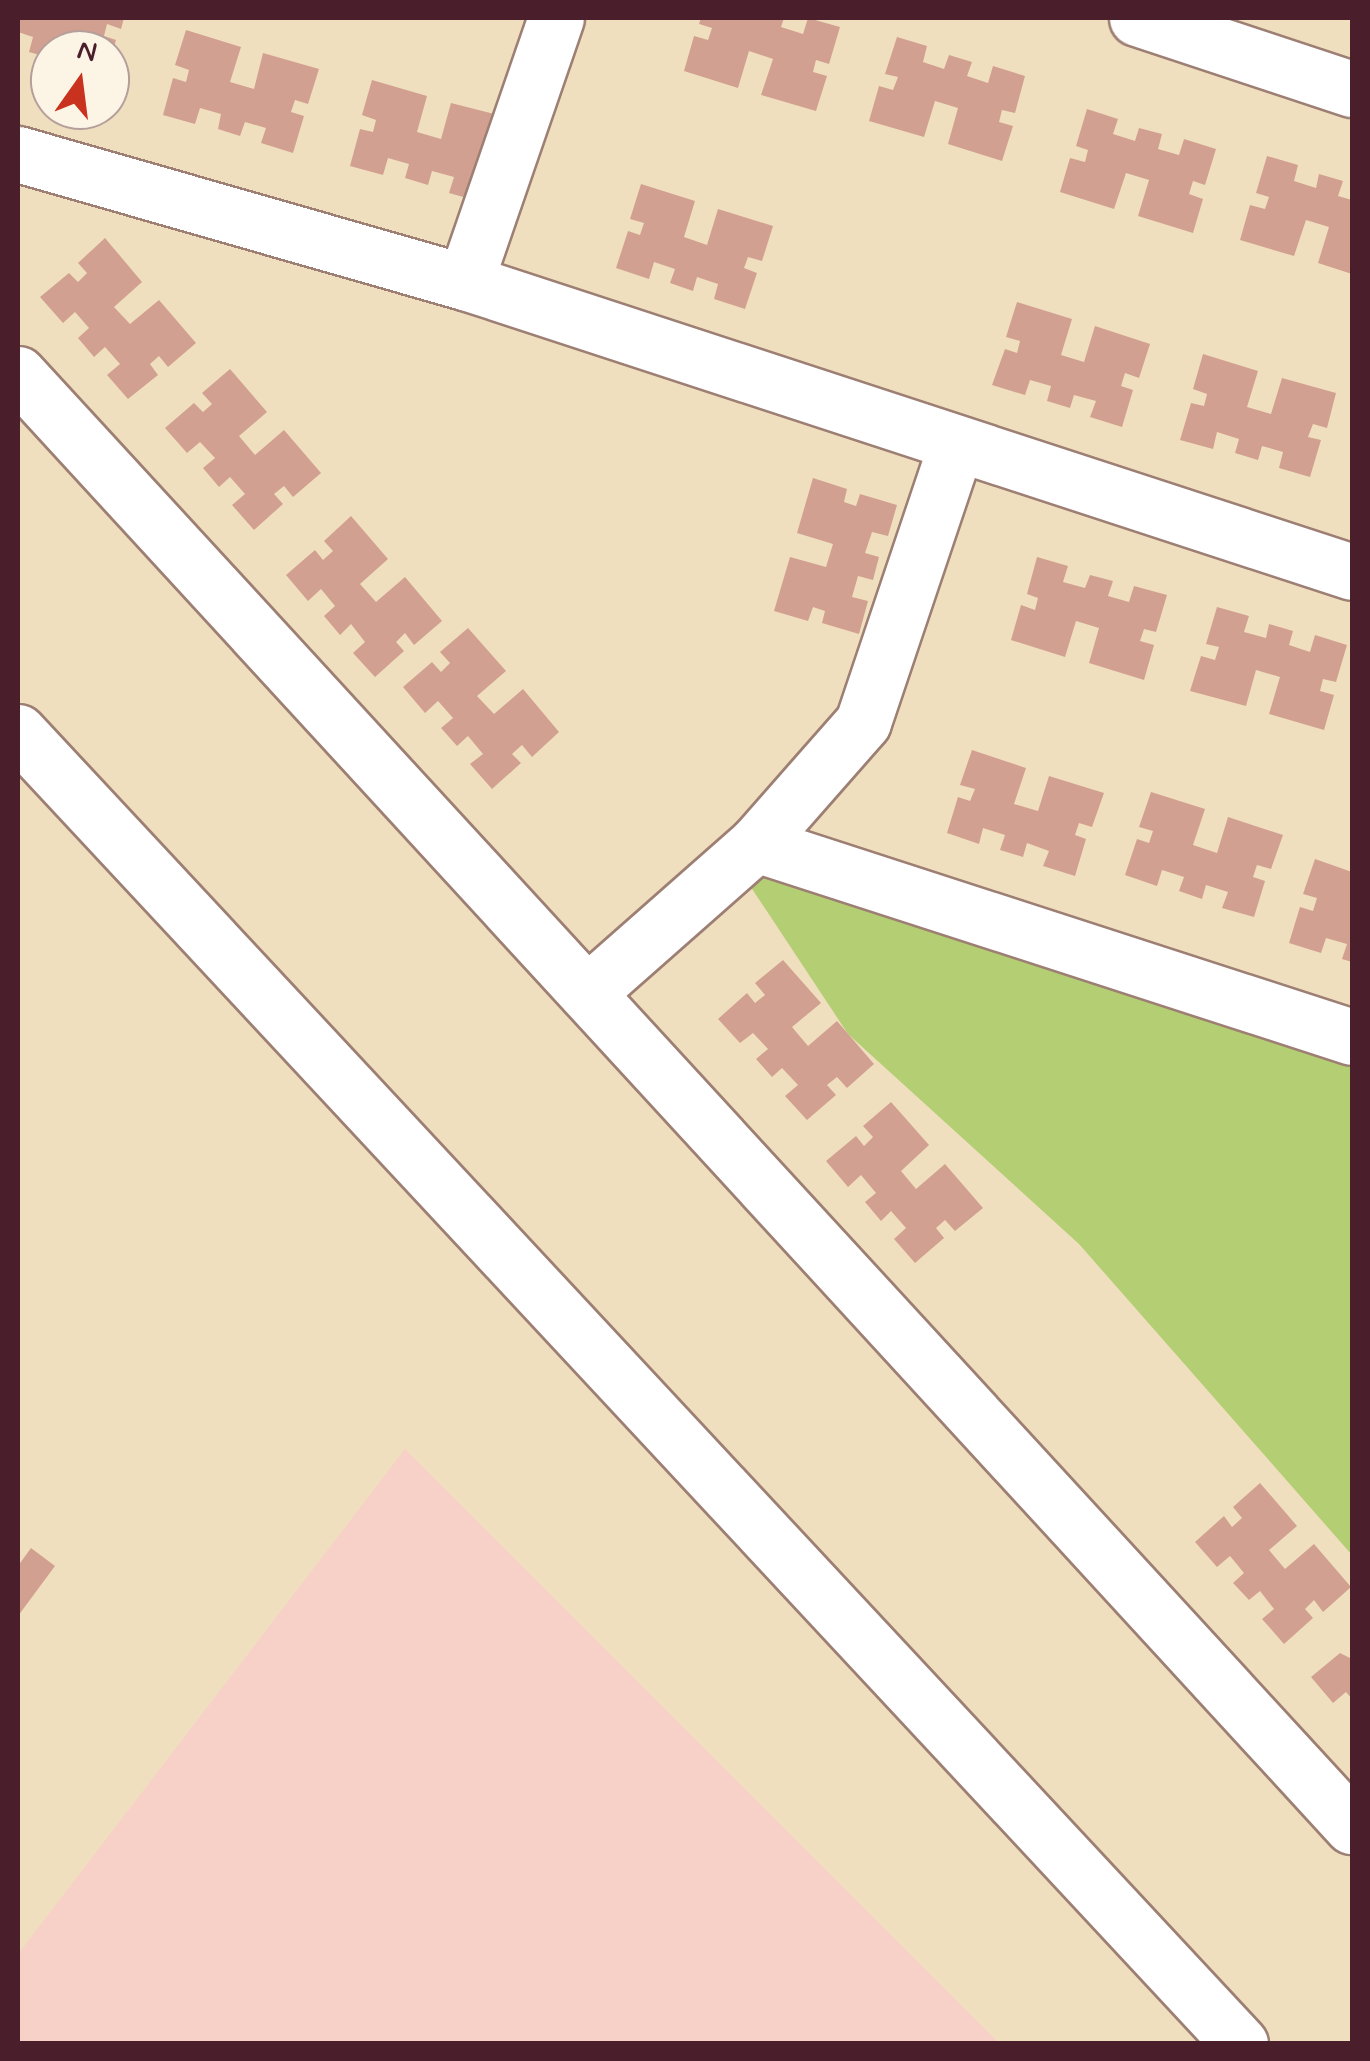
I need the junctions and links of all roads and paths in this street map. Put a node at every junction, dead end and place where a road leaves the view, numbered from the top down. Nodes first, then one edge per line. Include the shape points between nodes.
1 (556, 18) edge
2 (1137, 18) edge
3 (1352, 89) edge
4 (18, 154) edge
5 (465, 282) junction
6 (18, 374) edge
7 (957, 444) junction
8 (1352, 572) edge
9 (18, 732) edge
10 (756, 844) junction
11 (587, 993) junction
12 (1352, 1037) edge
13 (1352, 1826) edge
14 (1240, 2044) edge

1 - 5 street
2 - 3 street
4 - 5 street
5 - 7 street
6 - 11 street
7 - 8 street
7 - 10 street via 863,722
9 - 14 street
10 - 11 street
10 - 12 street
11 - 13 street

